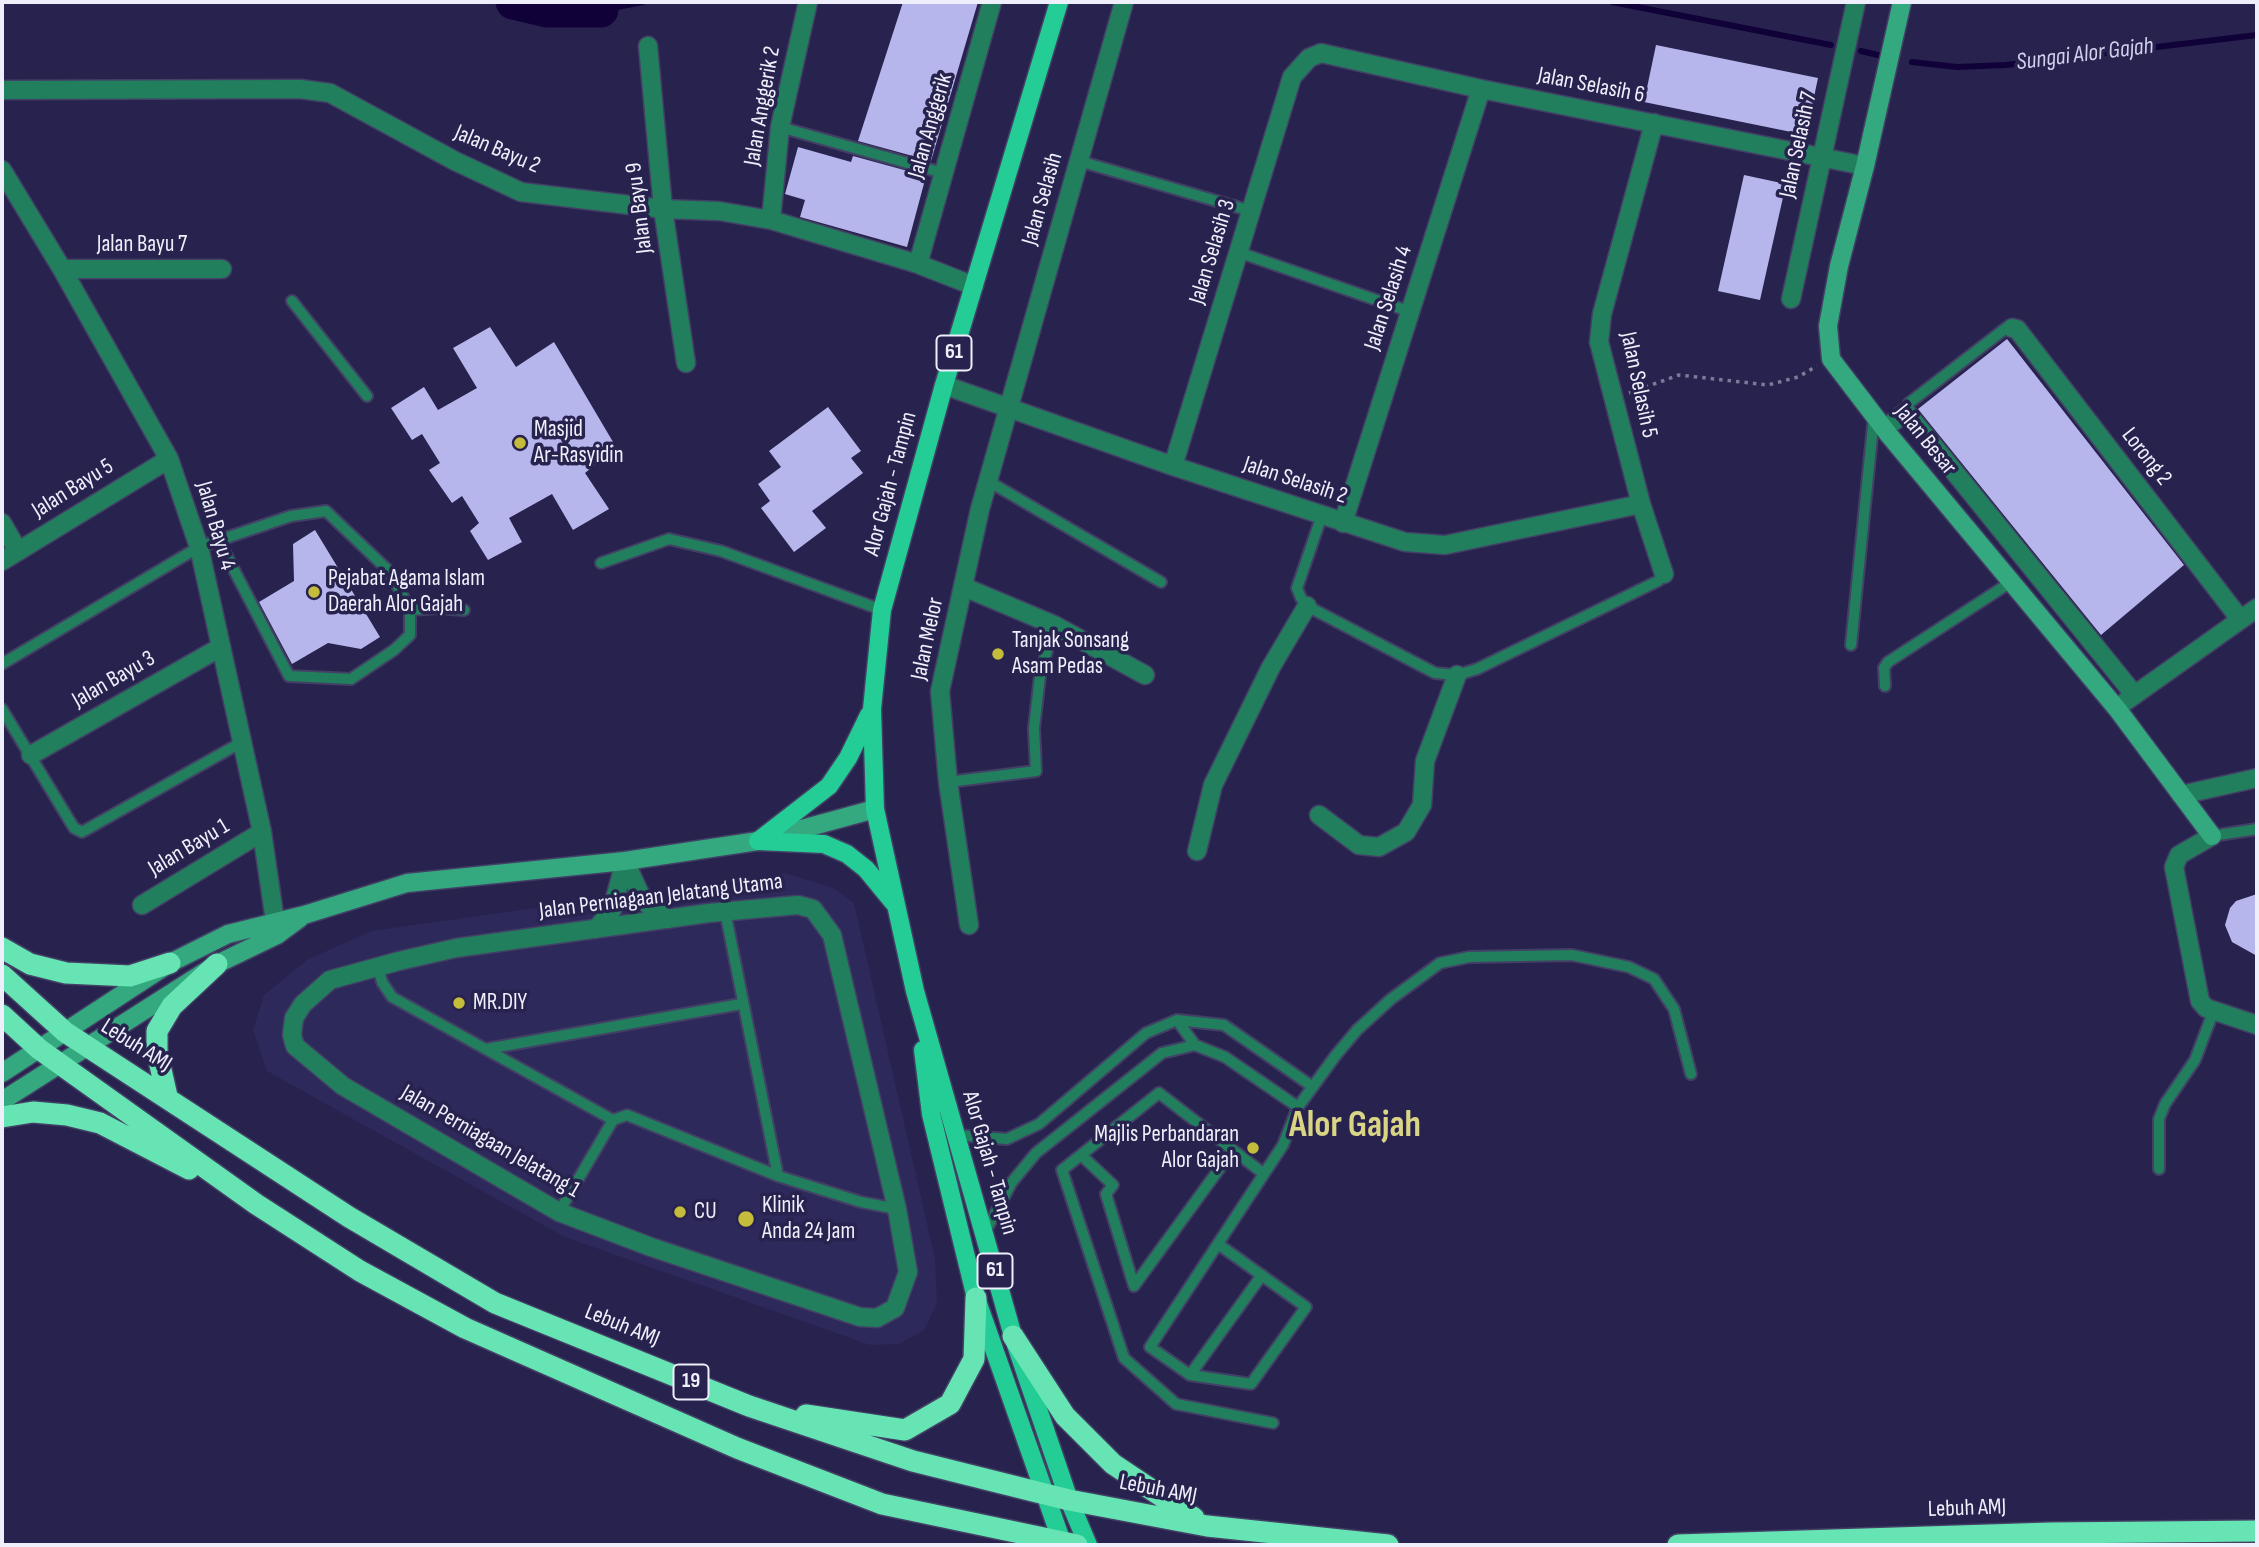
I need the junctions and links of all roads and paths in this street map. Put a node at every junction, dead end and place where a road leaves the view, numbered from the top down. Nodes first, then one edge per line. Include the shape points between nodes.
1 (808, 2) edge
2 (992, 2) edge
3 (1059, 2) edge
4 (1124, 2) edge
5 (1856, 2) edge
6 (1902, 2) edge
7 (648, 46) dead end
8 (1309, 58) joint
9 (1481, 89) junction
10 (2, 90) edge
11 (1654, 123) junction
12 (780, 127) junction
13 (1821, 157) junction
14 (1079, 161) junction
15 (1865, 166) junction
16 (2, 170) edge
17 (943, 173) junction
18 (663, 209) junction
19 (1251, 211) junction
20 (771, 220) junction
21 (1238, 252) junction
22 (918, 264) junction
23 (222, 269) dead end
24 (62, 270) junction
25 (975, 286) junction
26 (1791, 299) dead end
27 (292, 301) dead end
28 (1410, 312) junction
29 (2012, 328) joint
30 (1831, 359) junction
31 (686, 363) dead end
32 (944, 385) junction
33 (367, 396) dead end
34 (1613, 400) junction
35 (1009, 409) junction
36 (1906, 412) junction
37 (1879, 422) junction
38 (169, 459) junction
39 (1173, 466) junction
40 (988, 481) junction
41 (1641, 505) junction
42 (1322, 515) junction
43 (2, 523) edge
44 (1343, 523) junction
45 (219, 541) junction
46 (199, 547) junction
47 (18, 551) junction
48 (2, 561) edge
49 (601, 563) dead end
50 (1664, 574) joint
51 (1161, 582) dead end
52 (2011, 582) junction
53 (964, 587) junction
54 (1307, 606) junction
55 (2257, 608) edge
56 (410, 610) junction
57 (464, 610) dead end
58 (882, 610) junction
59 (2240, 619) junction
60 (1054, 625) junction
61 (1851, 645) dead end
62 (221, 647) junction
63 (2, 664) edge
64 (1144, 675) dead end
65 (1457, 675) junction
66 (1885, 686) dead end
67 (2133, 693) junction
68 (2, 709) edge
69 (872, 709) junction
70 (2118, 710) junction
71 (242, 742) junction
72 (31, 755) junction
73 (2257, 778) edge
74 (948, 782) junction
75 (2181, 794) junction
76 (875, 810) junction
77 (1319, 815) dead end
78 (2257, 829) edge
79 (262, 832) junction
80 (2212, 836) junction
81 (758, 841) junction
82 (1197, 851) dead end
83 (625, 861) junction
84 (142, 905) dead end
85 (897, 906) junction
86 (724, 911) junction
87 (669, 919) junction
88 (969, 925) dead end
89 (276, 928) junction
90 (596, 929) junction
91 (2, 948) edge
92 (170, 963) junction
93 (217, 964) junction
94 (378, 967) junction
95 (2, 975) edge
96 (915, 991) junction
97 (741, 1004) junction
98 (2214, 1010) junction
99 (2, 1015) edge
100 (1177, 1020) junction
101 (293, 1024) joint
102 (2257, 1025) edge
103 (65, 1032) junction
104 (1195, 1045) junction
105 (88, 1046) junction
106 (39, 1049) junction
107 (486, 1049) junction
108 (61, 1064) junction
109 (2, 1073) edge
110 (1691, 1074) dead end
111 (1313, 1087) junction
112 (167, 1096) junction
113 (2, 1101) edge
114 (1298, 1107) junction
115 (2, 1117) edge
116 (613, 1120) junction
117 (956, 1135) junction
118 (1233, 1150) junction
119 (1081, 1155) junction
120 (2159, 1169) dead end
121 (1264, 1174) junction
122 (778, 1176) junction
123 (256, 1204) junction
124 (897, 1209) junction
125 (559, 1212) junction
126 (984, 1234) junction
127 (1218, 1244) junction
128 (1262, 1275) junction
129 (976, 1298) junction
130 (895, 1308) joint
131 (1013, 1336) junction
132 (1191, 1375) junction
133 (748, 1406) junction
134 (1273, 1423) dead end
135 (1045, 1495) junction
136 (1069, 1500) junction
137 (940, 1519) junction
138 (1207, 1526) junction
139 (2257, 1531) edge
140 (993, 1545) edge
141 (1068, 1545) edge
142 (1088, 1545) edge
143 (1388, 1545) edge
144 (1678, 1545) edge

1 - 12 street, Jalan Anggerik 2
2 - 17 street, Jalan Anggerik
3 - 25 main road, Alor Gajah - Tampin / 61
4 - 14 street, Jalan Selasih
5 - 13 street, Jalan Selasih 7
6 - 15 street
7 - 18 street, Jalan Bayu 9
8 - 9 street, Jalan Selasih 6 via 1321,52
8 - 19 street, Jalan Selasih 3 via 1292,77
9 - 11 street, Jalan Selasih 6
9 - 28 street, Jalan Selasih 4
10 - 18 street, Jalan Bayu 2 via 300,89 330,93 521,192
11 - 13 street, Jalan Selasih 6
11 - 34 street, Jalan Selasih 5 via 1602,314 1600,342
12 - 17 lane
12 - 20 street, Jalan Anggerik 2
13 - 15 street, Jalan Selasih 6
13 - 26 street, Jalan Selasih 7
14 - 19 lane
14 - 35 street, Jalan Selasih
15 - 30 street via 1830,314
16 - 24 street, Jalan Bayu 4
17 - 22 street, Jalan Anggerik
18 - 20 street, Jalan Bayu 2 via 719,211
18 - 31 street, Jalan Bayu 9
19 - 21 street, Jalan Selasih 3
20 - 22 street, Jalan Bayu 2
21 - 28 lane
21 - 39 street, Jalan Selasih 3
22 - 25 street, Jalan Bayu 2
23 - 24 street, Jalan Bayu 7
24 - 38 street, Jalan Bayu 4
25 - 32 main road, Alor Gajah - Tampin / 61
27 - 33 lane
28 - 44 street, Jalan Selasih 4
29 - 36 lane via 2006,328 1909,403
29 - 59 street, Lorong 2
30 - 34 path via 1798,377 1768,386 1679,375
30 - 37 street, Jalan Besar
32 - 35 street, Jalan Selasih 2
32 - 58 main road, Alor Gajah - Tampin / 61
34 - 41 street, Jalan Selasih 5
35 - 39 street, Jalan Selasih 2
35 - 40 street, Jalan Melor
36 - 37 street
36 - 67 street
37 - 52 street, Jalan Besar
37 - 61 lane
38 - 46 street, Jalan Bayu 4
38 - 47 street, Jalan Bayu 5
39 - 42 street, Jalan Selasih 2
40 - 51 lane
40 - 53 street, Jalan Melor
41 - 44 street, Jalan Selasih 2 via 1445,545 1405,542
41 - 50 street, Jalan Selasih 5
42 - 44 street, Jalan Selasih 2
42 - 54 lane via 1297,588
43 - 47 street
45 - 46 lane
45 - 56 lane via 292,516 326,511 390,572
45 - 56 lane via 289,676 351,679 410,635
46 - 62 street, Jalan Bayu 4
46 - 63 lane
47 - 48 street, Jalan Bayu 5
49 - 58 lane via 668,539 721,551
50 - 65 lane via 1658,581
52 - 66 lane via 1888,662
52 - 70 street, Jalan Besar
53 - 60 street
53 - 74 street, Jalan Melor via 940,691
54 - 65 lane via 1435,673
54 - 82 street via 1270,667 1213,785
55 - 59 street
56 - 57 lane
58 - 69 main road, Alor Gajah - Tampin / 61
59 - 67 street
60 - 64 street
60 - 74 lane via 1040,676 1034,728 1036,771
62 - 71 street, Jalan Bayu 4
62 - 72 street, Jalan Bayu 3
65 - 77 street via 1425,761 1422,805 1406,832 1379,847 1359,845
67 - 70 street
68 - 72 lane
69 - 76 main road, Alor Gajah - Tampin / 61
69 - 81 main road via 829,786
70 - 75 street, Jalan Besar
71 - 72 lane via 82,832 74,828
71 - 79 street, Jalan Bayu 4
73 - 75 street
74 - 88 street, Jalan Melor
75 - 80 street, Jalan Besar
76 - 81 street
76 - 85 main road, Alor Gajah - Tampin / 61
78 - 80 lane
79 - 84 street, Jalan Bayu 1
79 - 89 street, Jalan Bayu 4
80 - 98 street via 2179,855 2174,867 2200,1001
81 - 83 street
81 - 85 main road via 824,844 847,854
83 - 87 street via 650,907
83 - 89 street via 407,883
83 - 90 street via 612,910
85 - 96 main road, Alor Gajah - Tampin / 61
86 - 87 street, Jalan Perniagaan Jelatang Utama
86 - 97 lane
86 - 124 street, Jalan Perniagaan Jelatang Utama via 798,905 813,909 832,934
87 - 90 street, Jalan Perniagaan Jelatang Utama
89 - 92 street via 228,933
89 - 93 street
90 - 94 street, Jalan Perniagaan Jelatang Utama via 456,948
91 - 92 highway via 30,964 66,973 130,976
92 - 103 street
93 - 105 street
93 - 112 highway via 172,1006 158,1031 157,1052
94 - 101 street, Jalan Perniagaan Jelatang Utama via 330,980 303,1004
94 - 107 lane via 392,997
95 - 103 highway, Lebuh AMJ / 19
96 - 117 main road, Alor Gajah - Tampin / 61
96 - 129 main road, Alor Gajah - Tampin / 61 via 931,1114
97 - 107 lane
97 - 122 lane
98 - 102 street
98 - 120 lane via 2195,1060 2159,1119
99 - 106 highway, 19
100 - 104 lane
100 - 111 lane via 1224,1025
100 - 117 lane via 1146,1033 1039,1124 1007,1139
101 - 125 street, Jalan Perniagaan Jelatang 1 via 295,1046 343,1086
103 - 105 highway, Lebuh AMJ / 19
103 - 106 street
104 - 114 lane via 1225,1057
104 - 126 lane via 1162,1053 1036,1153 1012,1182
105 - 108 street
105 - 112 highway, Lebuh AMJ / 19
106 - 108 highway, 19
106 - 109 street
107 - 116 lane
108 - 113 street
108 - 123 highway, 19
110 - 111 lane via 1674,1009 1654,979 1629,967 1572,955 1469,957 1440,963 1391,999 1357,1030
111 - 114 lane
112 - 133 highway, Lebuh AMJ / 19 via 349,1217 495,1303
114 - 121 lane via 1283,1145
115 - 123 highway via 33,1112 100,1123
116 - 122 lane via 628,1115
116 - 125 lane
117 - 126 main road, Alor Gajah - Tampin / 61
118 - 119 lane via 1159,1093
118 - 119 lane via 1134,1286 1106,1194 1113,1185
118 - 121 lane
119 - 134 lane via 1062,1170 1124,1357 1176,1404
121 - 127 lane
122 - 124 lane
123 - 137 highway, 19 via 360,1271 465,1328 737,1448 881,1504
124 - 130 street, Jalan Perniagaan Jelatang Utama via 908,1272
125 - 130 street, Jalan Perniagaan Jelatang 1 via 860,1317 877,1318
126 - 131 main road, Alor Gajah - Tampin / 61
127 - 128 lane
127 - 132 lane via 1150,1347
128 - 132 lane
128 - 132 lane via 1306,1307 1251,1384
129 - 133 highway via 974,1359 950,1404 905,1430
129 - 135 main road, Alor Gajah - Tampin / 61
131 - 136 main road, Alor Gajah - Tampin / 61
131 - 138 highway via 1065,1416 1113,1464
133 - 135 highway, Lebuh AMJ / 19 via 913,1461
135 - 136 highway, Lebuh AMJ / 19
135 - 141 main road, Alor Gajah - Tampin / 61
136 - 138 highway, Lebuh AMJ / 19
136 - 142 main road, Alor Gajah - Tampin / 61
137 - 140 highway
137 - 141 highway, 19
138 - 143 highway, Lebuh AMJ / 19
139 - 144 highway, Lebuh AMJ via 2051,1532

